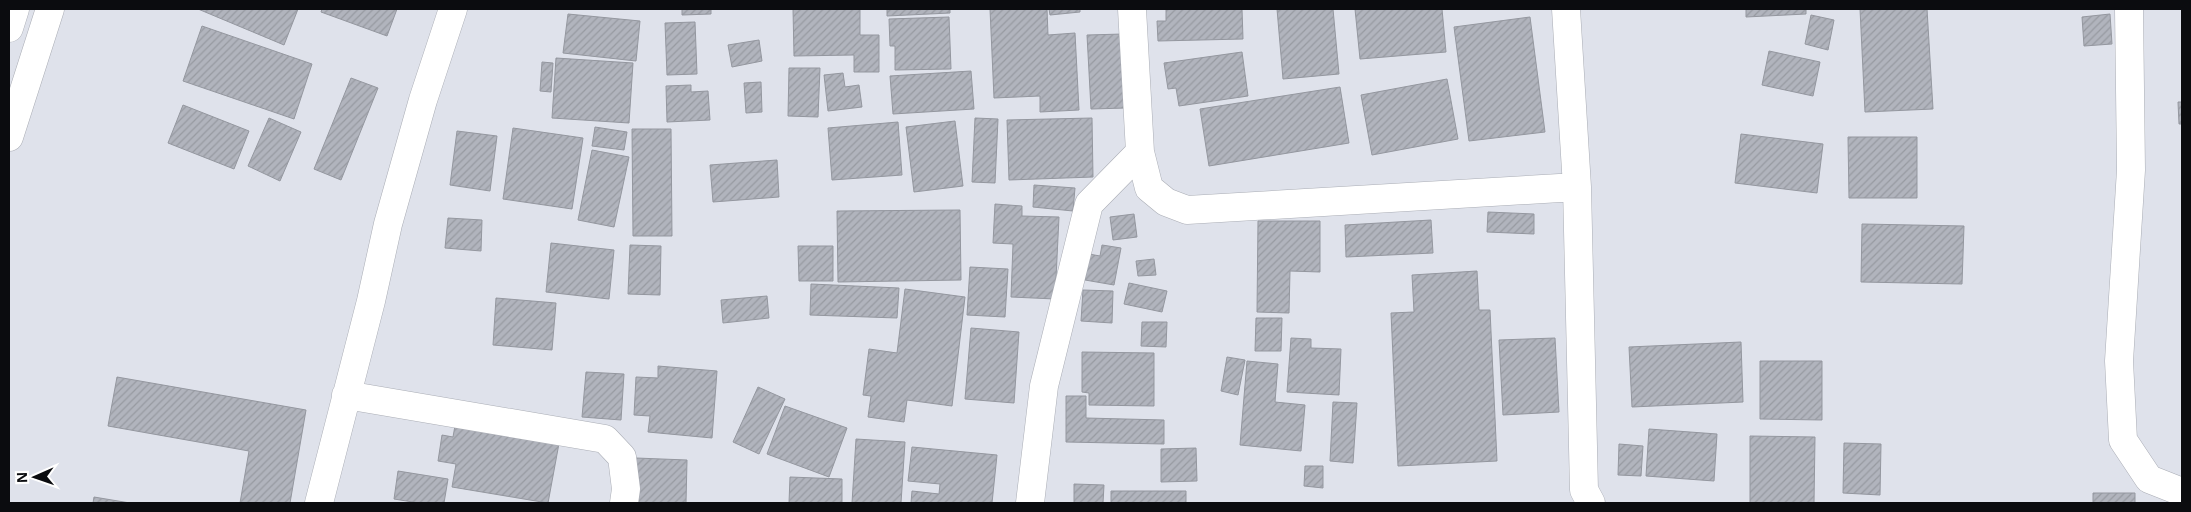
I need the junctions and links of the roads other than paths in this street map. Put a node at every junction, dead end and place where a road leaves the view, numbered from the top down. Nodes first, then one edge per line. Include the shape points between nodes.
1 (15, 9) edge
2 (50, 9) edge
3 (453, 9) edge
4 (1132, 9) edge
5 (1566, 9) edge
6 (2129, 9) edge
7 (9, 28) edge
8 (9, 137) edge
9 (1140, 152) junction
10 (1577, 187) junction
11 (346, 395) junction
12 (2182, 492) edge
13 (319, 503) edge
14 (624, 503) edge
15 (1030, 503) edge
16 (1591, 503) edge

1 - 7 street
2 - 8 street
3 - 11 street via 423,100 391,215
4 - 9 street
5 - 10 street
6 - 12 street via 2131,170 2119,361 2123,440 2149,479
9 - 10 street via 1149,188 1166,202 1187,210
9 - 15 street via 1088,204 1044,386
10 - 16 street via 1584,490
11 - 13 street
11 - 14 street via 605,438 622,457 626,489

